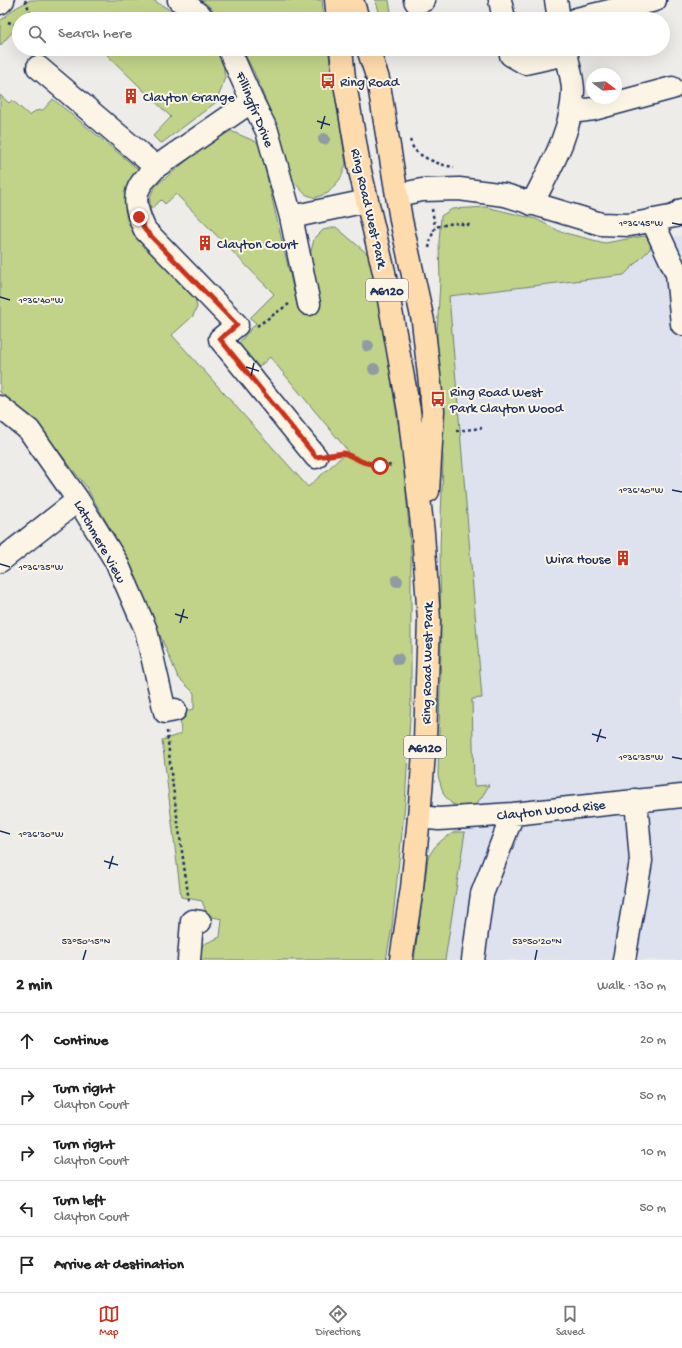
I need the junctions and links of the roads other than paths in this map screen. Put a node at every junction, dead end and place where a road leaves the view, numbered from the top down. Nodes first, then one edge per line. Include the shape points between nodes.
1 (3, 0) edge
2 (179, 0) edge
3 (336, 0) edge
4 (352, 0) edge
5 (415, 0) edge
6 (424, 0) edge
7 (500, 0) edge
8 (556, 0) edge
9 (655, 0) edge
10 (0, 3) edge
11 (196, 12) edge
12 (337, 12) edge
13 (356, 12) edge
14 (503, 12) edge
15 (558, 12) edge
16 (606, 12) edge
17 (234, 56) edge
18 (342, 56) edge
19 (370, 56) edge
20 (513, 56) edge
21 (551, 56) edge
22 (567, 56) edge
23 (38, 67) dead end
24 (378, 79) junction
25 (672, 88) dead end
26 (252, 101) junction
27 (571, 112) junction
28 (156, 167) junction
29 (397, 195) junction
30 (367, 201) junction
31 (532, 204) junction
32 (680, 215) edge
33 (292, 218) junction
34 (652, 220) junction
35 (308, 299) road end
36 (393, 321) junction
37 (682, 324) edge
38 (0, 407) edge
39 (316, 457) road end
40 (78, 500) junction
41 (423, 533) junction
42 (0, 561) edge
43 (170, 711) road end
44 (682, 796) edge
45 (636, 800) junction
46 (513, 814) junction
47 (420, 817) junction
48 (196, 922) road end
49 (189, 960) edge
50 (401, 960) edge
51 (473, 960) edge
52 (624, 960) edge

1 - 10 street
2 - 11 street
3 - 12 highway
4 - 13 highway
5 - 6 street
7 - 14 street
8 - 15 street
9 - 16 street
17 - 26 street, Fillingfir Drive
18 - 30 highway, Ring Road West Park / A6120
19 - 24 highway, Ring Road West Park / A6120
20 - 21 street via 525,63
22 - 27 street via 573,90
23 - 28 street
24 - 29 highway, Ring Road West Park / A6120
24 - 30 highway via 370,115 380,172
25 - 27 street via 594,109
26 - 28 street
26 - 33 street, Fillingfir Drive via 267,131
27 - 31 street via 564,137
28 - 39 street via 140,185 136,200 139,217 145,230 237,325 220,339
29 - 30 highway
29 - 31 street via 422,190 460,189 505,195
29 - 36 highway, A6120 via 387,207 384,216 395,284
29 - 41 highway, Ring Road West Park / A6120 via 423,321 433,411
30 - 33 street
30 - 36 highway, Ring Road West Park / A6120
31 - 34 street via 601,224 629,225
32 - 34 street
33 - 35 street, Fillingfir Drive
34 - 37 street via 677,274
36 - 41 highway, Ring Road West Park / A6120 via 409,411
38 - 40 street, Latchmere View via 29,430
40 - 42 street
40 - 43 street, Latchmere View via 117,563 146,630
41 - 47 highway, Ring Road West Park / A6120 via 428,620
44 - 45 street, Clayton Wood Rise
45 - 46 street, Clayton Wood Rise
45 - 52 street via 641,861
46 - 47 street, Clayton Wood Rise via 439,819
46 - 51 street via 482,894
47 - 50 highway, Ring Road West Park / A6120
48 - 49 street

